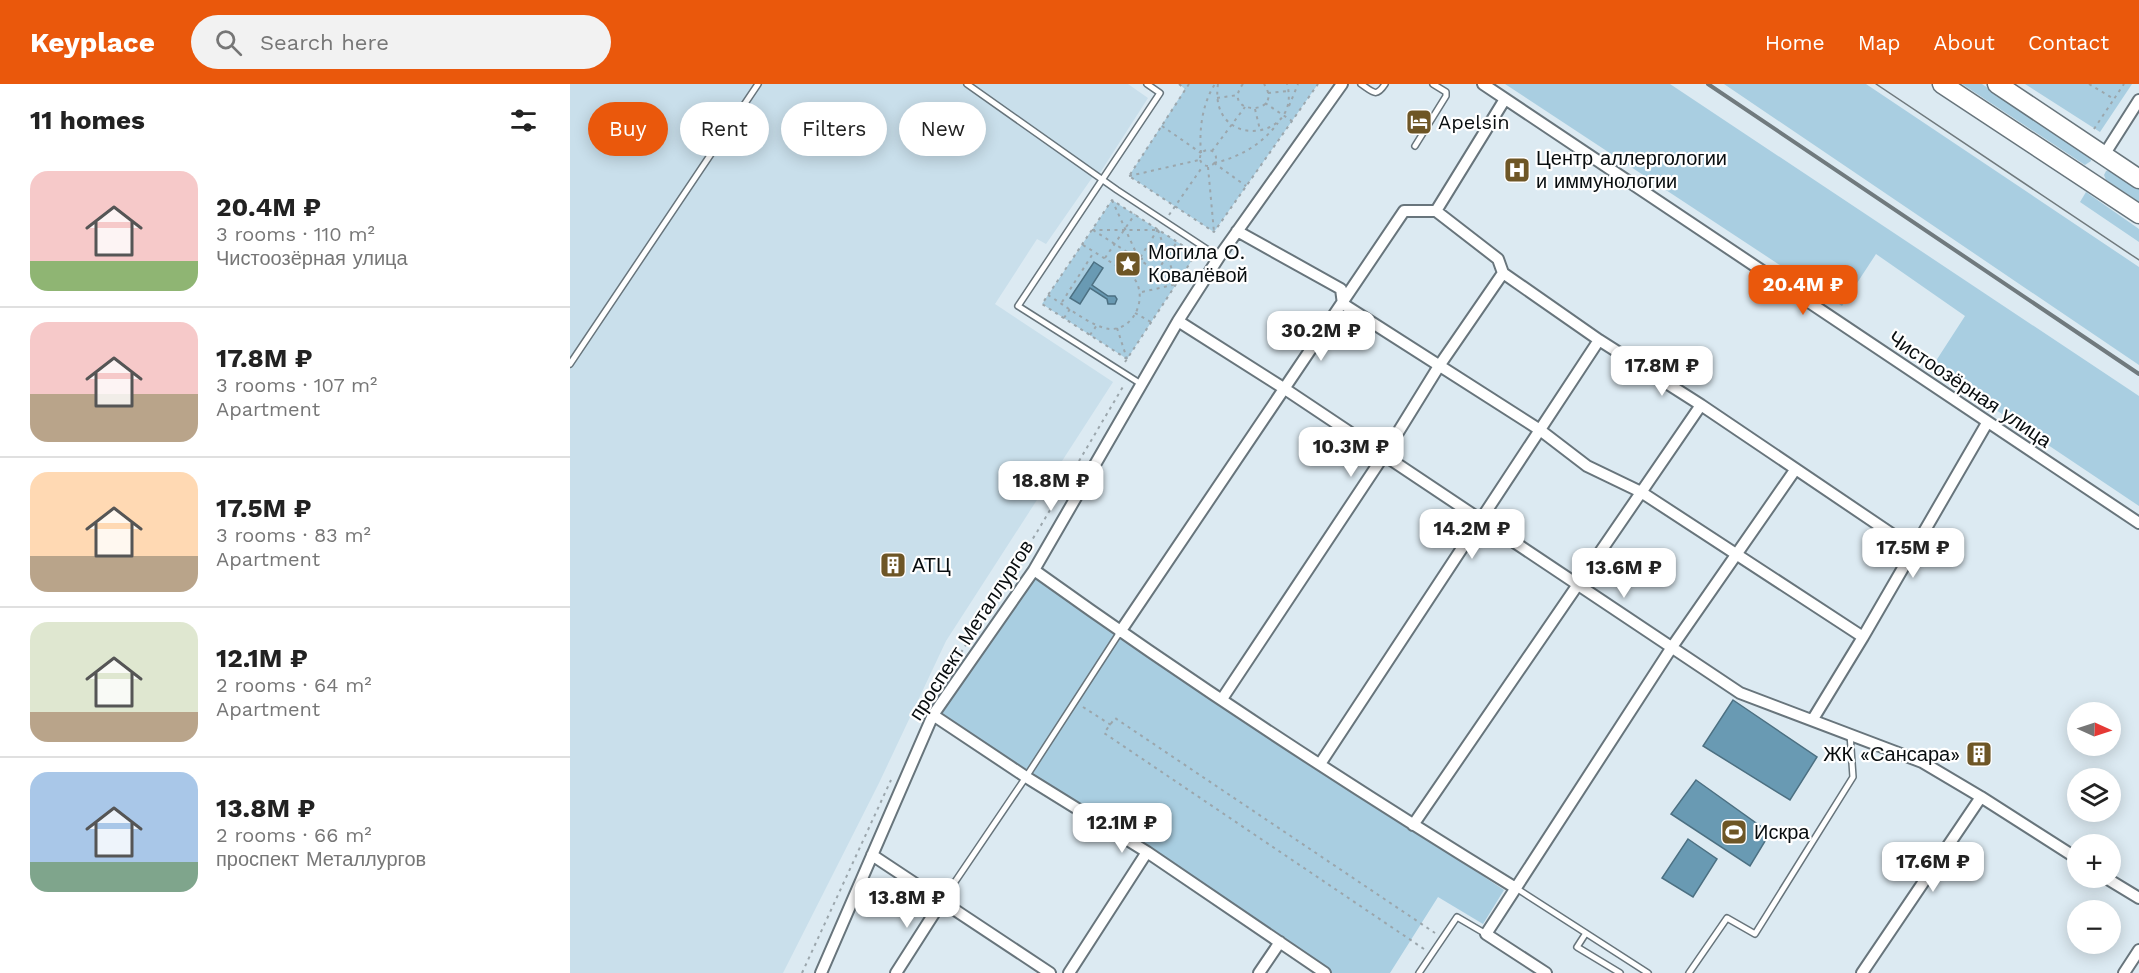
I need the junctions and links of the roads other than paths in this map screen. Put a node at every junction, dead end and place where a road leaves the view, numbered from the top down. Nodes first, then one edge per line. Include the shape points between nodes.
1 (758, 84) edge
2 (967, 84) edge
3 (1147, 84) edge
4 (1342, 84) edge
5 (1361, 84) edge
6 (1385, 84) edge
7 (1433, 84) edge
8 (1483, 84) edge
9 (1942, 84) edge
10 (1998, 84) edge
11 (1506, 99) junction
12 (2139, 100) edge
13 (1415, 147) dead end
14 (2104, 155) junction
15 (2139, 179) edge
16 (1102, 180) junction
17 (2089, 181) junction
18 (1436, 211) junction
19 (2139, 214) edge
20 (1237, 231) junction
21 (1220, 256) junction
22 (1503, 273) junction
23 (1343, 304) junction
24 (1178, 321) junction
25 (1599, 340) junction
26 (570, 364) edge
27 (1439, 366) junction
28 (1140, 384) junction
29 (1285, 389) junction
30 (1701, 405) junction
31 (1988, 423) junction
32 (1540, 429) junction
33 (1384, 455) junction
34 (1795, 470) junction
35 (1641, 492) junction
36 (1480, 520) junction
37 (2139, 523) edge
38 (1914, 549) junction
39 (1737, 554) junction
40 (1034, 570) junction
41 (1577, 585) junction
42 (1120, 632) junction
43 (1863, 637) junction
44 (1672, 647) junction
45 (1222, 699) junction
46 (933, 715) junction
47 (1812, 719) junction
48 (1850, 734) junction
49 (1320, 764) junction
50 (1026, 777) junction
51 (1981, 797) junction
52 (1413, 825) junction
53 (1147, 852) junction
54 (2067, 852) edge
55 (872, 855) junction
56 (2121, 887) edge
57 (1514, 888) junction
58 (2139, 898) edge
59 (942, 901) junction
60 (1586, 933) junction
61 (1486, 934) junction
62 (1280, 942) junction
63 (2139, 950) edge
64 (821, 973) edge
65 (896, 973) edge
66 (1050, 973) edge
67 (1069, 973) edge
68 (1260, 973) edge
69 (1325, 973) edge
70 (1419, 973) edge
71 (1547, 973) edge
72 (1620, 973) edge
73 (1648, 973) edge
74 (1689, 973) edge
75 (1862, 973) edge
76 (2124, 973) edge

1 - 26 lane
2 - 16 lane
3 - 16 lane via 1160,93
4 - 20 street, проспект Металлургов
5 - 6 lane via 1377,93
7 - 13 lane via 1446,96
8 - 11 street, Чистоозёрная улица
9 - 17 main road
10 - 14 main road
11 - 18 street
11 - 31 street, Чистоозёрная улица
12 - 14 street
14 - 15 main road
14 - 17 main road
16 - 21 lane
16 - 28 lane via 1018,306
17 - 19 main road
18 - 22 street via 1498,259
18 - 23 street via 1404,211
20 - 21 street, проспект Металлургов
20 - 23 street via 1341,289
21 - 24 street, проспект Металлургов
22 - 25 street
22 - 27 street
23 - 27 street
23 - 29 street
24 - 28 street, проспект Металлургов
24 - 29 street
25 - 30 street
25 - 32 street
27 - 32 street
27 - 33 street
28 - 40 street, проспект Металлургов
29 - 33 street
29 - 42 street
30 - 34 street
30 - 35 street
31 - 37 street, Чистоозёрная улица
31 - 38 street
32 - 35 street via 1587,466
32 - 36 street
33 - 36 street
33 - 45 street
34 - 38 street
34 - 39 street
35 - 39 street
35 - 41 street
36 - 41 street
36 - 49 street
38 - 43 street
39 - 43 street
39 - 44 street
40 - 42 street
40 - 46 street, проспект Металлургов
41 - 44 street
41 - 52 street
42 - 45 street
42 - 50 lane
43 - 47 street
44 - 47 street via 1740,693
44 - 57 street
45 - 49 street
46 - 50 street
46 - 55 street, проспект Металлургов
47 - 48 street
48 - 51 street via 1922,762
48 - 74 lane via 1853,777 1755,934 1727,918
49 - 52 street
50 - 53 street
50 - 59 lane
51 - 54 street
51 - 75 street
52 - 57 street
53 - 62 street
53 - 67 street
55 - 59 street
55 - 64 street, проспект Металлургов
56 - 58 street
57 - 60 lane
57 - 61 street
59 - 65 street
59 - 66 street
60 - 72 lane via 1577,947
60 - 73 lane
61 - 70 lane via 1457,917
61 - 71 street
62 - 68 street
62 - 69 street
63 - 76 street

